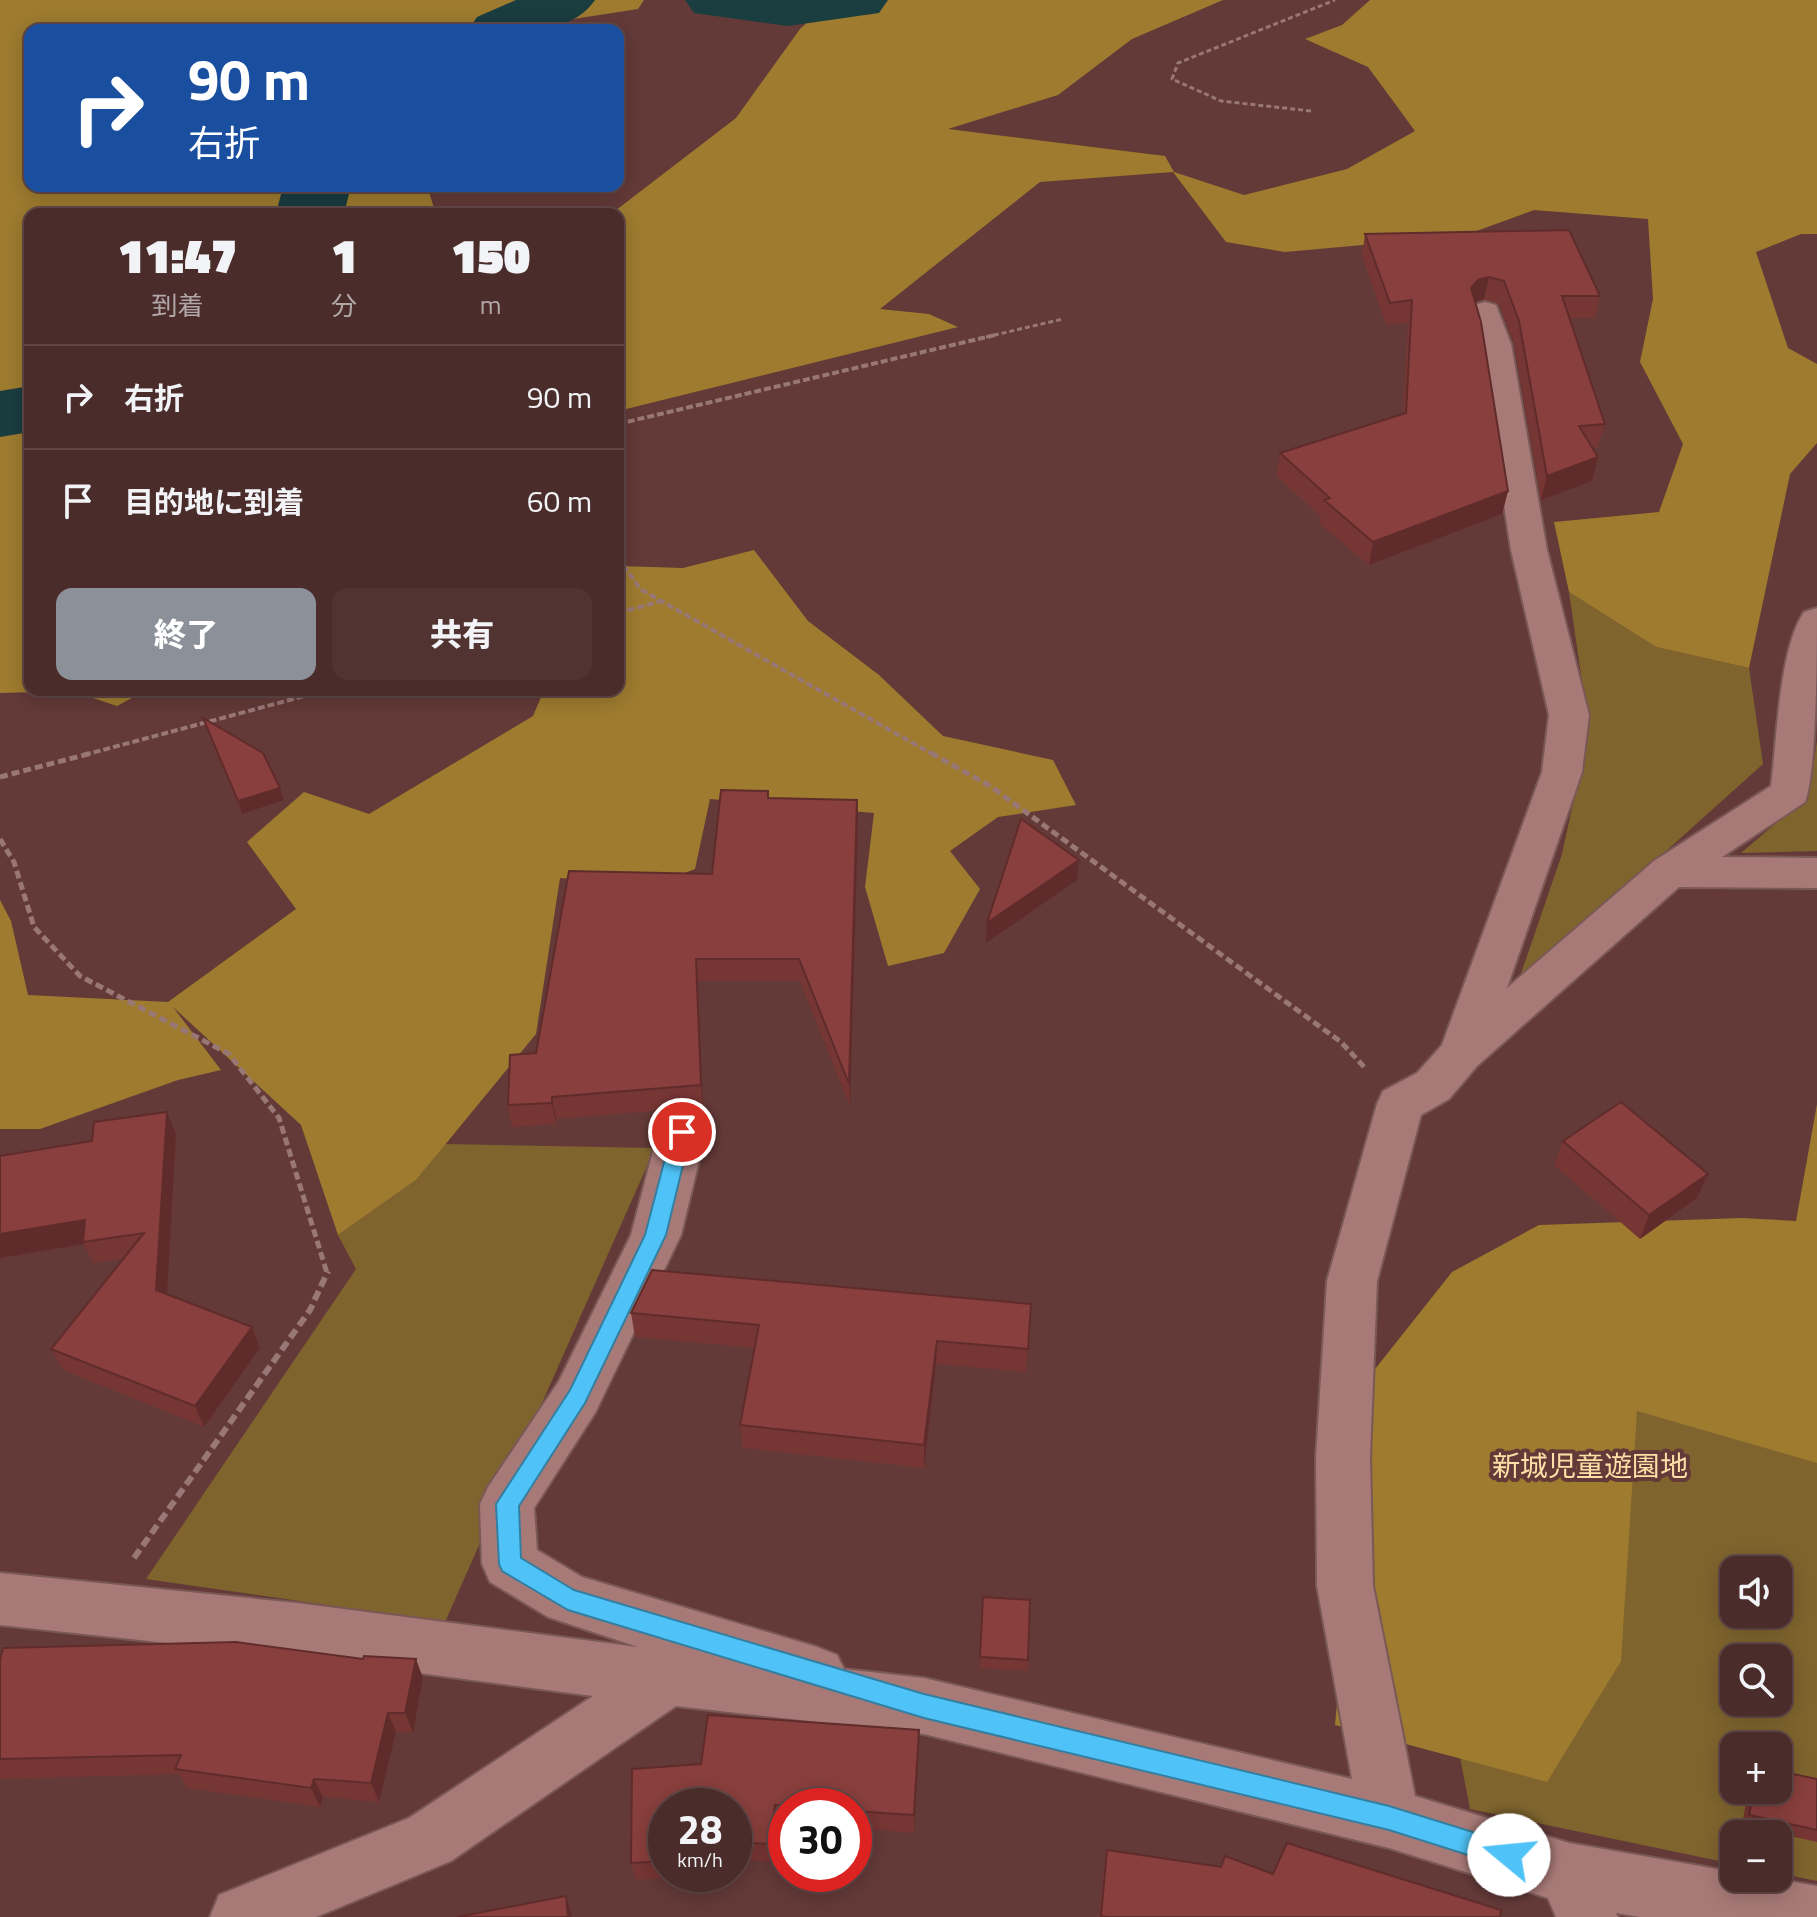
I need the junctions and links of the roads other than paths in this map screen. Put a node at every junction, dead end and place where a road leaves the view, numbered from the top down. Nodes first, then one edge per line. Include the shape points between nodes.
1 (1485, 312) dead end
2 (1817, 620) edge
3 (1669, 872) junction
4 (1817, 873) edge
5 (1461, 1054) junction
6 (682, 1132) dead end
7 (0, 1599) edge
8 (669, 1678) junction
9 (924, 1706) junction
10 (1389, 1818) junction
11 (1578, 1895) edge
12 (241, 1917) edge
13 (1817, 1917) edge

1 - 5 street via 1495,344 1529,550 1569,715 1562,772
2 - 3 street via 1804,671 1791,792
3 - 4 street
3 - 5 street
5 - 10 street via 1433,1086 1400,1104 1352,1281 1343,1457 1345,1586
6 - 9 street via 656,1235 577,1397 507,1504 510,1564 568,1599
7 - 8 street
8 - 9 street
8 - 12 street via 430,1840
9 - 10 street
10 - 11 street
11 - 13 street

